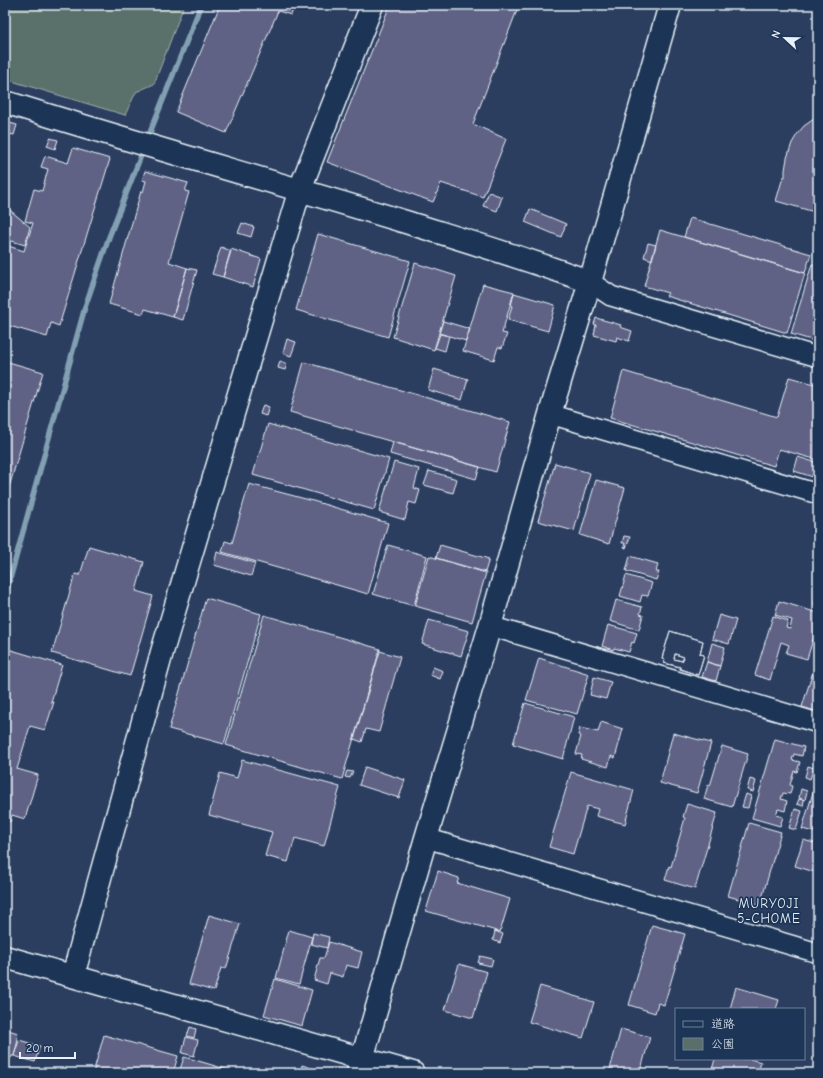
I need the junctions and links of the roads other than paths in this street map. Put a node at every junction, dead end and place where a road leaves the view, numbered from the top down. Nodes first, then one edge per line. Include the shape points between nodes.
1 (372, 5) edge
2 (670, 5) edge
3 (5, 102) edge
4 (300, 189) junction
5 (590, 282) junction
6 (818, 357) edge
7 (550, 414) junction
8 (818, 494) edge
9 (490, 626) junction
10 (818, 723) edge
11 (426, 838) junction
12 (818, 953) edge
13 (5, 957) edge
14 (74, 976) junction
15 (360, 1065) edge
16 (413, 1073) edge

1 - 4 street
2 - 5 street
3 - 4 street
4 - 5 street
4 - 14 street via 162,652
5 - 6 street via 611,296
5 - 7 street
7 - 8 street
7 - 9 street
9 - 10 street
9 - 11 street
11 - 12 street
11 - 15 street
13 - 14 street
14 - 15 street
15 - 16 street

